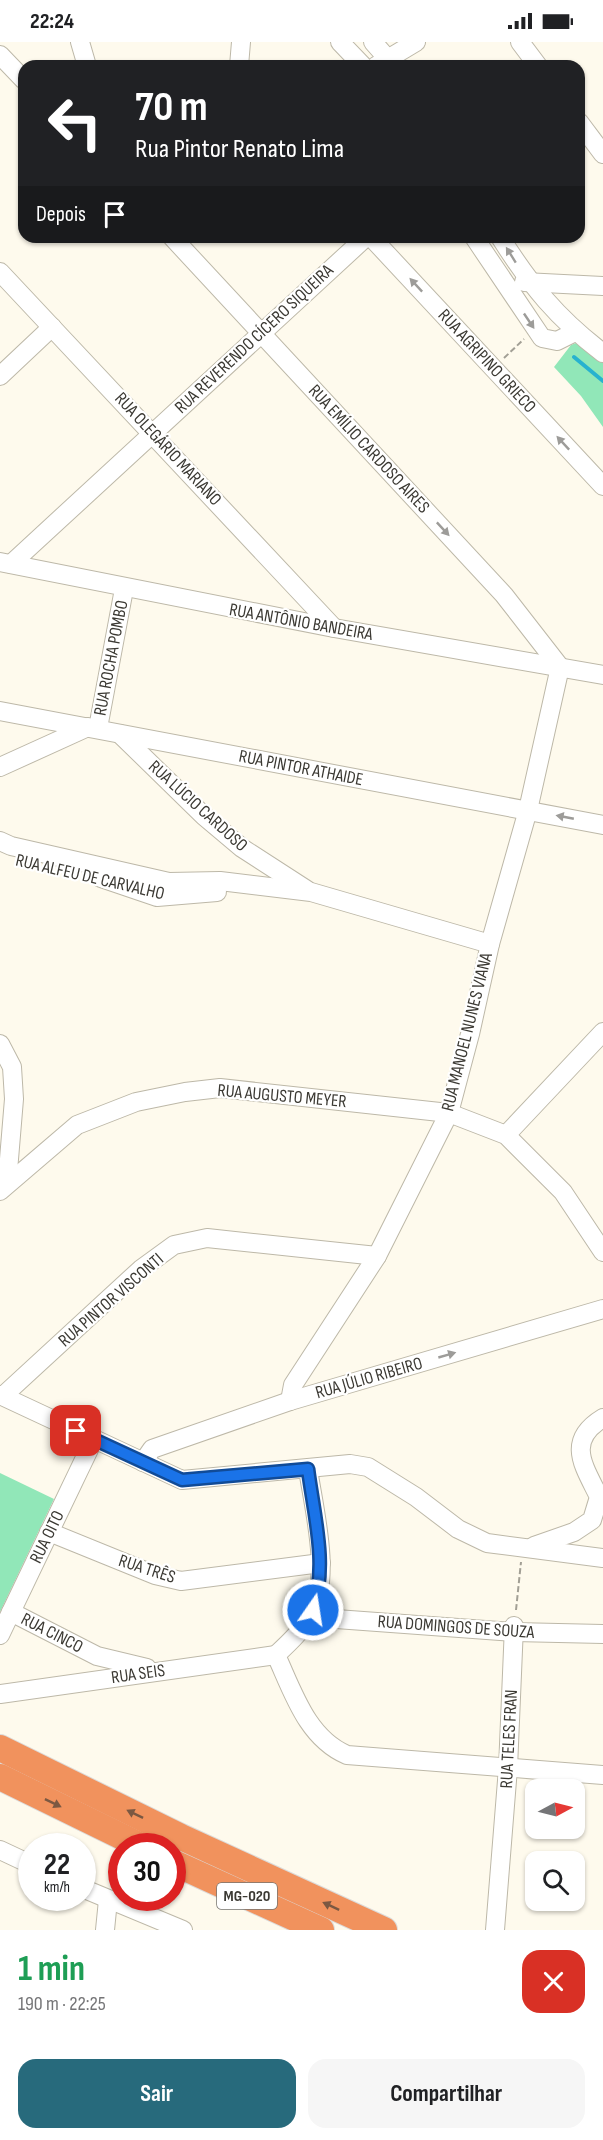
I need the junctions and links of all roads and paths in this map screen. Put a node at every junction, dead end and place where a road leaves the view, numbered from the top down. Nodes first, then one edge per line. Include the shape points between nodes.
1 (80, 42) edge
2 (241, 42) edge
3 (340, 42) edge
4 (373, 42) edge
5 (416, 42) edge
6 (520, 42) edge
7 (0, 55) edge
8 (85, 60) edge
9 (240, 60) edge
10 (357, 60) edge
11 (385, 60) edge
12 (391, 60) edge
13 (534, 60) edge
14 (18, 74) edge
15 (585, 130) edge
16 (603, 154) edge
17 (178, 243) edge
18 (359, 243) edge
19 (377, 243) edge
20 (478, 243) edge
21 (504, 243) edge
22 (0, 272) edge
23 (528, 282) junction
24 (504, 283) junction
25 (603, 286) edge
26 (52, 327) junction
27 (534, 329) junction
28 (260, 332) junction
29 (575, 332) junction
30 (603, 353) edge
31 (494, 369) junction
32 (0, 376) edge
33 (153, 433) junction
34 (603, 486) edge
35 (6, 563) edge
36 (124, 589) junction
37 (334, 628) junction
38 (560, 667) junction
39 (603, 675) edge
40 (0, 711) edge
41 (93, 727) junction
42 (120, 734) junction
43 (0, 766) edge
44 (528, 810) junction
45 (603, 825) edge
46 (0, 841) edge
47 (0, 855) edge
48 (251, 885) junction
49 (311, 892) junction
50 (490, 944) junction
51 (603, 1032) edge
52 (0, 1044) edge
53 (449, 1113) junction
54 (506, 1135) junction
55 (4, 1187) edge
56 (603, 1252) edge
57 (377, 1256) junction
58 (603, 1309) edge
59 (2, 1396) edge
60 (290, 1401) junction
61 (603, 1418) edge
62 (94, 1439) junction
63 (143, 1462) junction
64 (308, 1469) junction
65 (49, 1532) junction
66 (522, 1548) junction
67 (603, 1558) edge
68 (321, 1563) junction
69 (11, 1612) junction
70 (309, 1617) junction
71 (514, 1629) junction
72 (603, 1634) edge
73 (0, 1635) edge
74 (276, 1655) junction
75 (162, 1670) junction
76 (0, 1694) edge
77 (0, 1748) edge
78 (508, 1768) junction
79 (603, 1775) edge
80 (0, 1777) edge
81 (114, 1833) edge
82 (0, 1850) edge
83 (18, 1858) edge
84 (186, 1868) edge
85 (96, 1894) edge
86 (108, 1900) joint
87 (136, 1911) edge
88 (105, 1930) edge
89 (183, 1930) edge
90 (321, 1930) edge
91 (384, 1930) edge
92 (495, 1930) edge

1 - 8 street
2 - 9 street
3 - 10 street
4 - 11 street
5 - 12 street
6 - 13 street
7 - 14 street
15 - 16 street
17 - 28 street, RUA EMÍLIO CARDOSO AIRES
18 - 28 street, RUA REVERENDO CÍCERO SIQUEIRA
31 -> 19 street, RUA AGRIPINO GRIECO
20 - 24 street
23 -> 21 street
22 - 26 street, RUA OLEGÁRIO MARIANO
23 - 24 street
23 - 25 street
23 - 29 street
24 -> 27 street
26 - 32 street
26 - 33 street, RUA OLEGÁRIO MARIANO
27 - 29 street via 542,339 551,342
27 - 31 path
28 - 33 street, RUA REVERENDO CÍCERO SIQUEIRA
28 -> 38 street, RUA EMÍLIO CARDOSO AIRES via 504,595
29 - 30 street
34 -> 31 street, RUA AGRIPINO GRIECO
33 - 35 street, RUA REVERENDO CÍCERO SIQUEIRA
33 - 37 street, RUA OLEGÁRIO MARIANO
35 - 36 street, RUA ANTÔNIO BANDEIRA
36 - 37 street, RUA ANTÔNIO BANDEIRA
36 - 41 street, RUA ROCHA POMBO
37 - 38 street, RUA ANTÔNIO BANDEIRA
38 - 39 street, RUA ANTÔNIO BANDEIRA
38 - 44 street, RUA MANOEL NUNES VIANA
40 - 41 street, RUA PINTOR ATHAIDE
41 - 42 street, RUA PINTOR ATHAIDE
41 - 43 street
42 - 44 street, RUA PINTOR ATHAIDE
42 - 49 street, RUA LÚCIO CARDOSO via 242,848
45 -> 44 street, RUA PINTOR ATHAIDE
44 - 50 street, RUA MANOEL NUNES VIANA
46 - 48 street, RUA ALFEU DE CARVALHO via 169,882
47 - 48 street, RUA ALFEU DE CARVALHO via 74,871 157,897
48 - 49 street, RUA ALFEU DE CARVALHO
49 - 50 street, RUA ALFEU DE CARVALHO
50 - 53 street, RUA MANOEL NUNES VIANA
51 - 54 street
52 - 55 street via 12,1067 14,1099
53 - 54 street, RUA AUGUSTO MEYER
53 - 55 street, RUA AUGUSTO MEYER via 220,1088 185,1092 136,1102 77,1125
53 - 57 street, RUA MANOEL NUNES VIANA
54 - 56 street via 562,1192
57 - 59 street, RUA PINTOR VISCONTI via 207,1238 174,1245 141,1269
57 - 60 street, RUA MANOEL NUNES VIANA via 293,1385
60 -> 58 street, RUA JÚLIO RIBEIRO
59 - 62 street
60 - 63 street, RUA JÚLIO RIBEIRO via 152,1449
61 - 66 street via 584,1433 580,1442 583,1465 599,1497 592,1520 544,1545
62 - 63 street
62 - 65 street, RUA OITO
63 - 64 street via 182,1480
64 - 66 street via 350,1464 368,1467 458,1529 487,1543
64 - 68 street
65 - 68 street, RUA TRÊS via 155,1575 182,1581
65 - 69 street, RUA OITO
66 - 67 street
66 - 71 path
68 - 70 street via 317,1599
69 - 73 street, RUA OITO
69 - 75 street, RUA CINCO via 97,1656
70 - 71 street, RUA DOMINGOS DE SOUZA
70 - 74 street
71 - 72 street, RUA DOMINGOS DE SOUZA
71 - 78 street, RUA TELES FRAN
74 - 75 street, RUA SEIS
74 - 78 street via 302,1712 336,1751
75 - 76 street, RUA SEIS
91 -> 77 highway, MG-020
78 - 79 street
78 - 92 street, RUA TELES FRAN
80 -> 81 highway
82 - 83 street
84 - 90 highway, MG-020
85 - 86 street
86 - 88 street
87 - 89 street

